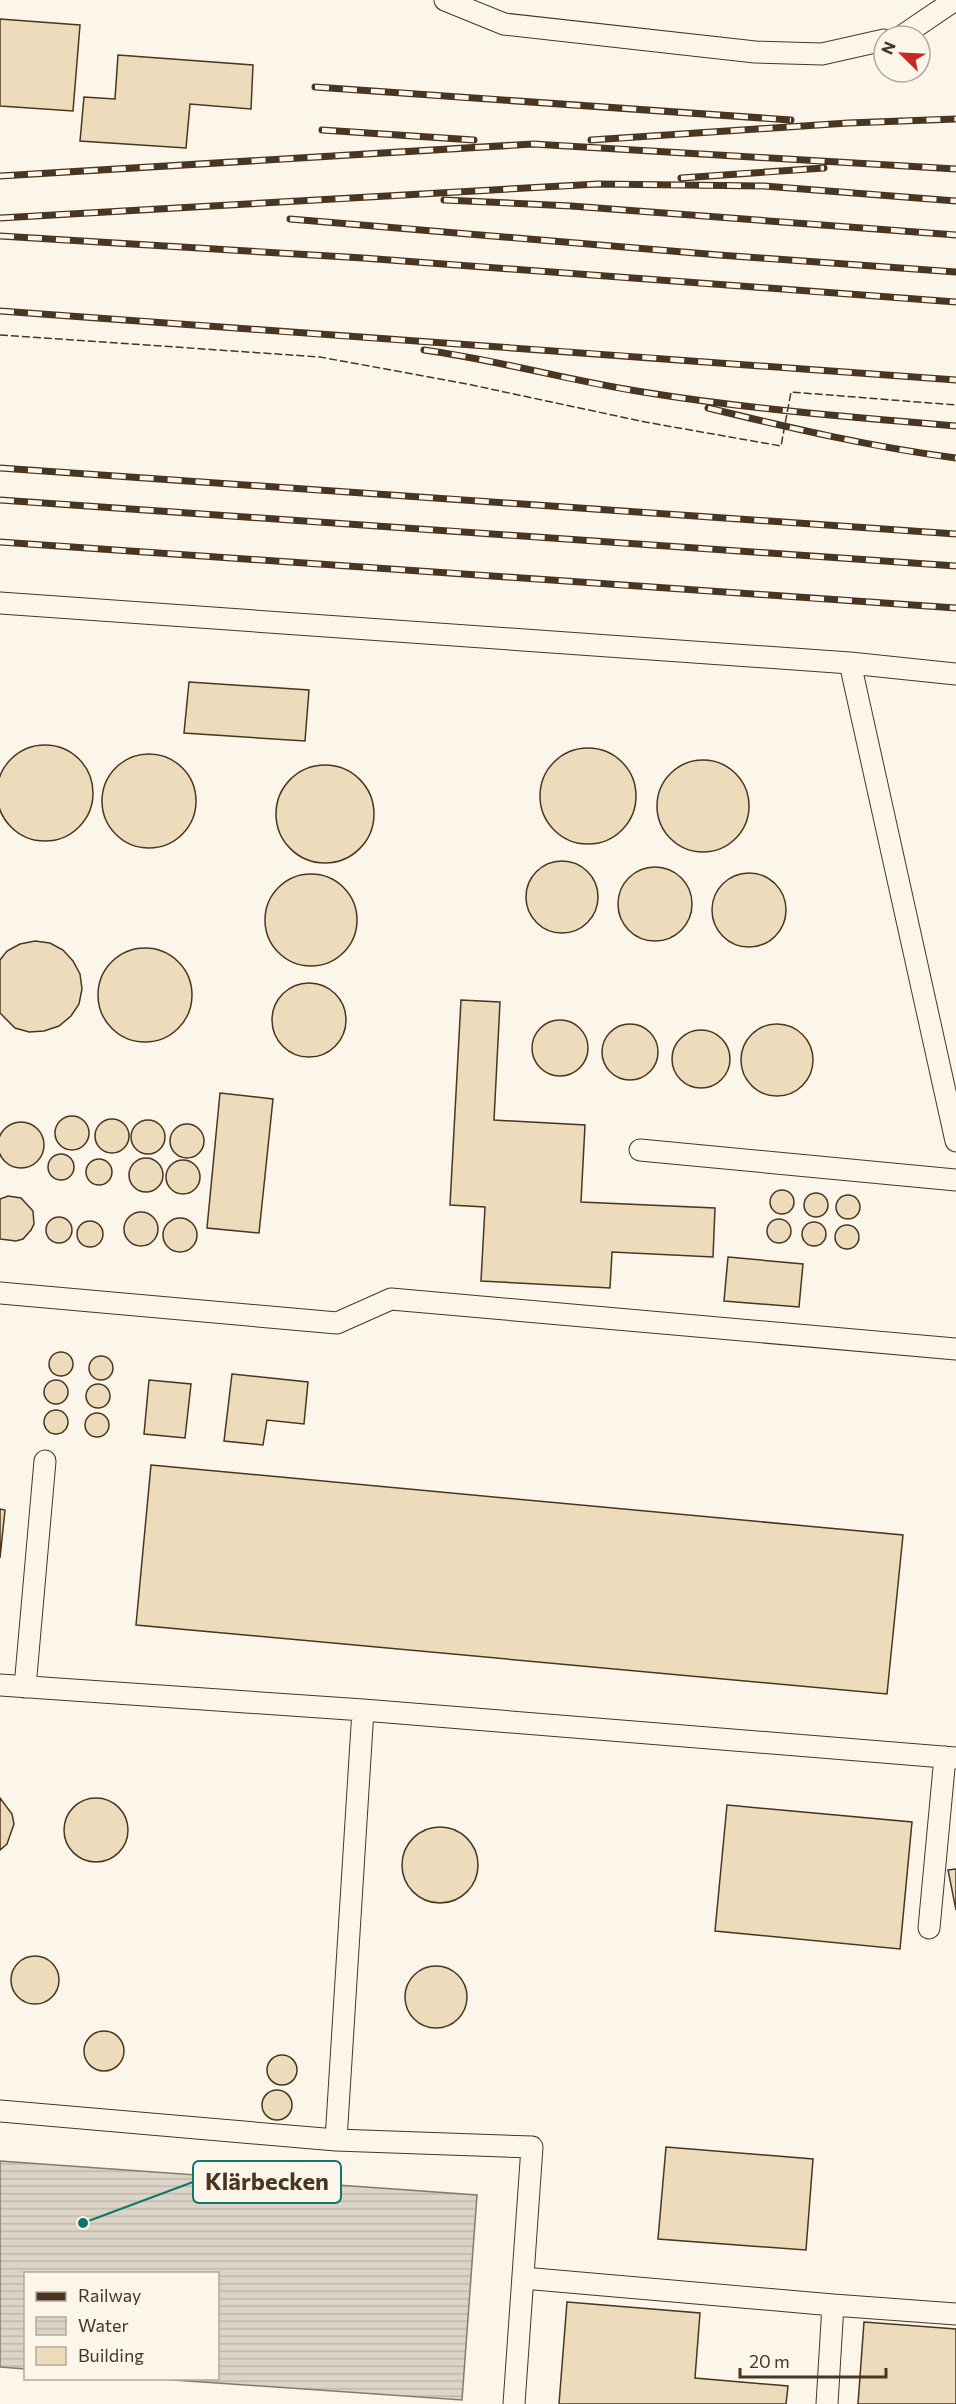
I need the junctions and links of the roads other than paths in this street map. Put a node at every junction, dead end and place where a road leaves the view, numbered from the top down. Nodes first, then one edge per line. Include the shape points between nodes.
1 (445, 0) edge
2 (955, 0) edge
3 (920, 24) edge
4 (872, 43) edge
5 (0, 603) edge
6 (850, 663) junction
7 (956, 674) edge
8 (956, 1141) edge
9 (640, 1150) dead end
10 (956, 1180) edge
11 (0, 1293) edge
12 (956, 1349) edge
13 (45, 1461) dead end
14 (0, 1685) edge
15 (25, 1687) junction
16 (363, 1710) junction
17 (950, 1758) edge
18 (929, 1928) dead end
19 (0, 2111) edge
20 (336, 2140) junction
21 (523, 2278) junction
22 (832, 2305) junction
23 (956, 2314) edge
24 (514, 2404) edge
25 (827, 2404) edge

1 - 4 lane via 504,24 755,52 822,54
2 - 3 lane
5 - 6 lane
6 - 7 lane
6 - 8 lane
9 - 10 lane
11 - 12 lane via 337,1323 391,1299
13 - 15 lane
14 - 15 lane
15 - 16 lane
16 - 17 lane
16 - 20 lane
17 - 18 lane
19 - 20 lane
20 - 21 lane via 532,2147
21 - 22 lane
21 - 24 lane
22 - 23 lane
22 - 25 lane

